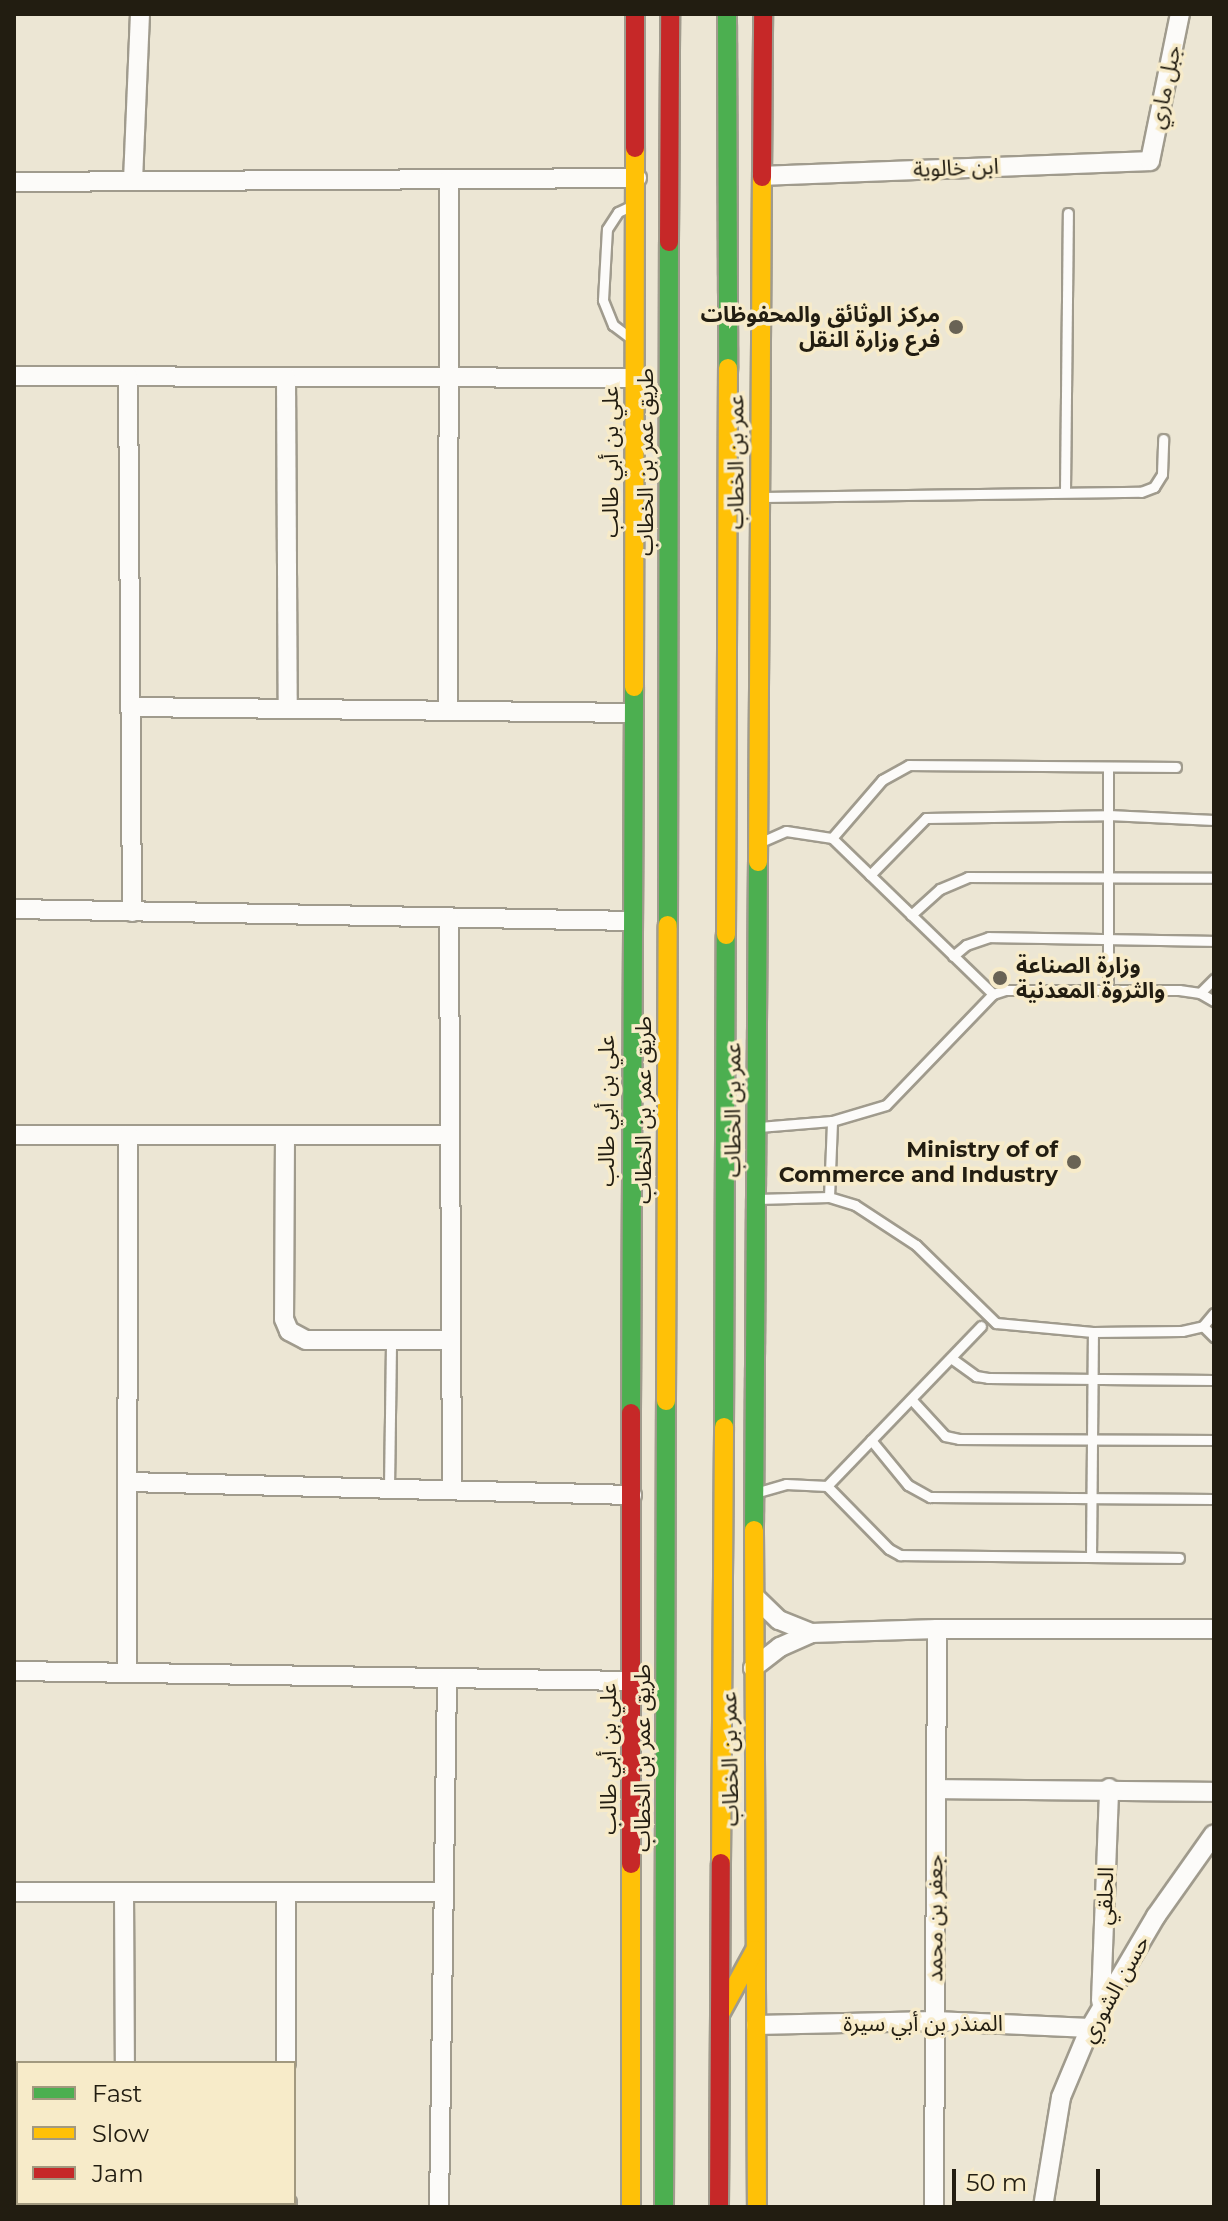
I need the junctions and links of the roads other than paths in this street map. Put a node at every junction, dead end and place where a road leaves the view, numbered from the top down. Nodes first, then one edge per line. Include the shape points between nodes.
1 (140, 14) edge
2 (635, 14) edge
3 (670, 14) edge
4 (727, 14) edge
5 (763, 14) edge
6 (1180, 14) edge
7 (728, 68) junction
8 (761, 111) junction
9 (1150, 161) joint
10 (762, 176) junction
11 (637, 178) junction
12 (449, 179) junction
13 (133, 181) junction
14 (14, 182) edge
15 (637, 204) junction
16 (1068, 213) dead end
17 (636, 341) junction
18 (14, 376) edge
19 (128, 377) junction
20 (286, 377) junction
21 (448, 378) junction
22 (636, 378) junction
23 (1163, 439) dead end
24 (1065, 491) junction
25 (636, 495) junction
26 (760, 497) junction
27 (670, 553) junction
28 (759, 619) junction
29 (728, 659) junction
30 (131, 707) junction
31 (288, 709) junction
32 (448, 711) junction
33 (633, 713) junction
34 (1176, 767) dead end
35 (1108, 768) junction
36 (1108, 815) junction
37 (1214, 820) edge
38 (832, 838) junction
39 (757, 844) junction
40 (870, 875) junction
41 (1108, 876) junction
42 (1214, 878) edge
43 (14, 909) edge
44 (132, 912) junction
45 (911, 915) junction
46 (449, 918) junction
47 (631, 921) junction
48 (1108, 940) junction
49 (1214, 941) edge
50 (953, 956) junction
51 (1214, 979) edge
52 (1108, 990) junction
53 (1200, 993) junction
54 (993, 994) junction
55 (1214, 1001) edge
56 (832, 1121) junction
57 (758, 1127) junction
58 (14, 1135) edge
59 (128, 1135) junction
60 (285, 1135) junction
61 (450, 1135) junction
62 (829, 1197) junction
63 (757, 1199) junction
64 (1214, 1313) edge
65 (981, 1326) dead end
66 (1203, 1326) junction
67 (1093, 1332) junction
68 (1214, 1337) edge
69 (391, 1340) junction
70 (451, 1340) junction
71 (951, 1358) junction
72 (1214, 1380) edge
73 (1094, 1381) junction
74 (911, 1399) junction
75 (871, 1440) junction
76 (1093, 1440) junction
77 (1214, 1440) edge
78 (128, 1482) junction
79 (827, 1486) junction
80 (389, 1488) junction
81 (452, 1490) junction
82 (755, 1493) junction
83 (632, 1495) junction
84 (1092, 1497) junction
85 (1214, 1499) edge
86 (1091, 1557) junction
87 (1179, 1558) dead end
88 (755, 1597) junction
89 (937, 1629) junction
90 (1214, 1629) edge
91 (811, 1633) junction
92 (753, 1668) junction
93 (14, 1671) edge
94 (127, 1673) junction
95 (447, 1678) junction
96 (633, 1681) junction
97 (1109, 1788) junction
98 (936, 1789) junction
99 (1214, 1792) edge
100 (1214, 1834) edge
101 (14, 1892) edge
102 (124, 1892) junction
103 (286, 1892) junction
104 (444, 1892) junction
105 (756, 1948) junction
106 (666, 1959) junction
107 (1101, 2005) junction
108 (634, 2013) junction
109 (720, 2014) junction
110 (935, 2021) junction
111 (756, 2025) junction
112 (1090, 2028) junction
113 (125, 2061) edge
114 (286, 2061) edge
115 (439, 2207) edge
116 (631, 2207) edge
117 (664, 2207) edge
118 (719, 2207) edge
119 (757, 2207) edge
120 (934, 2207) edge
121 (1043, 2207) edge

1 - 13 street
2 - 11 street, علي بن أبي طالب
3 - 27 street, طريق عمر بن الخطاب
4 - 7 street
5 - 8 street, عمر بن الخطاب
6 - 9 street, جبل ماري
7 - 8 street
7 - 29 street
8 - 10 street, عمر بن الخطاب
9 - 10 street, ابن خالوية
10 - 26 street, عمر بن الخطاب
11 - 12 street
11 - 15 street, علي بن أبي طالب
12 - 13 street
12 - 21 street
13 - 14 street
15 - 17 street, علي بن أبي طالب
15 - 17 lane via 618,212 607,229 603,300 613,325
16 - 24 lane
17 - 22 street, علي بن أبي طالب
18 - 19 street
19 - 20 street
19 - 30 street
20 - 21 street
20 - 31 street
21 - 22 street
21 - 32 street
22 - 25 street, علي بن أبي طالب
23 - 24 lane via 1162,474 1154,487 1141,492
24 - 26 lane
25 - 27 street
25 - 33 street, علي بن أبي طالب
26 - 28 street, عمر بن الخطاب
27 - 106 street, طريق عمر بن الخطاب
28 - 29 street
28 - 39 street, عمر بن الخطاب
29 - 109 street
30 - 31 street
30 - 44 street
31 - 32 street
32 - 33 street
33 - 47 street, علي بن أبي طالب
34 - 35 lane
35 - 36 lane
35 - 38 lane via 909,765 882,780
36 - 37 lane
36 - 40 lane via 926,818
36 - 41 lane
38 - 39 lane via 786,831
38 - 40 lane
39 - 57 street, عمر بن الخطاب
40 - 45 lane
41 - 42 lane
41 - 45 lane via 968,877 940,889
41 - 48 lane
43 - 44 street
44 - 46 street
45 - 50 lane
46 - 47 street
46 - 61 street
47 - 83 street, علي بن أبي طالب
48 - 49 lane
48 - 50 lane via 989,937
48 - 52 lane
50 - 54 lane
51 - 53 lane
52 - 53 lane
52 - 54 lane
53 - 55 lane
54 - 56 lane via 898,1096 878,1108
56 - 57 lane
56 - 62 lane
57 - 63 street, عمر بن الخطاب
58 - 59 street
59 - 60 street
59 - 78 street
60 - 61 street
60 - 69 street via 285,1326 306,1340
61 - 70 street
62 - 63 lane
62 - 67 lane via 855,1205 900,1232 996,1323
63 - 82 street, عمر بن الخطاب
64 - 66 lane
65 - 71 lane
66 - 67 lane
66 - 68 lane
67 - 73 lane
69 - 70 street
69 - 80 lane
70 - 81 street
71 - 73 lane via 988,1378
71 - 74 lane
72 - 73 lane
73 - 76 lane
74 - 75 lane
74 - 76 lane via 945,1436
75 - 79 lane
75 - 84 lane via 908,1485 930,1497
76 - 77 lane
76 - 84 lane
78 - 80 street
78 - 94 street
79 - 82 lane via 786,1484
79 - 86 lane via 900,1555
80 - 81 street
81 - 83 street
82 - 88 street, عمر بن الخطاب
83 - 96 street, علي بن أبي طالب
84 - 85 lane
84 - 86 lane
86 - 87 lane
88 - 91 street via 779,1620
88 - 92 street, عمر بن الخطاب
89 - 90 street
89 - 91 street
89 - 98 street, جعفر بن محمد
91 - 92 street via 780,1647
92 - 105 street, عمر بن الخطاب
93 - 94 street
94 - 95 street
95 - 96 street
95 - 104 street
96 - 108 street, علي بن أبي طالب
97 - 98 street
97 - 99 street
97 - 107 street, الحلقي
98 - 110 street, جعفر بن محمد
100 - 107 street, حسن الشوري
101 - 102 street
102 - 103 street
102 - 113 street
103 - 104 street
103 - 114 street
104 - 115 street
105 - 109 street
105 - 111 street, عمر بن الخطاب
106 - 108 street
106 - 117 street, طريق عمر بن الخطاب
107 - 112 street, حسن الشوري
108 - 116 street, علي بن أبي طالب
109 - 118 street
110 - 111 street, المنذر بن أبي سيرة
110 - 112 street, المنذر بن أبي سيرة
110 - 120 street, جعفر بن محمد
111 - 119 street, عمر بن الخطاب
112 - 121 street, حسن الشوري via 1061,2097

